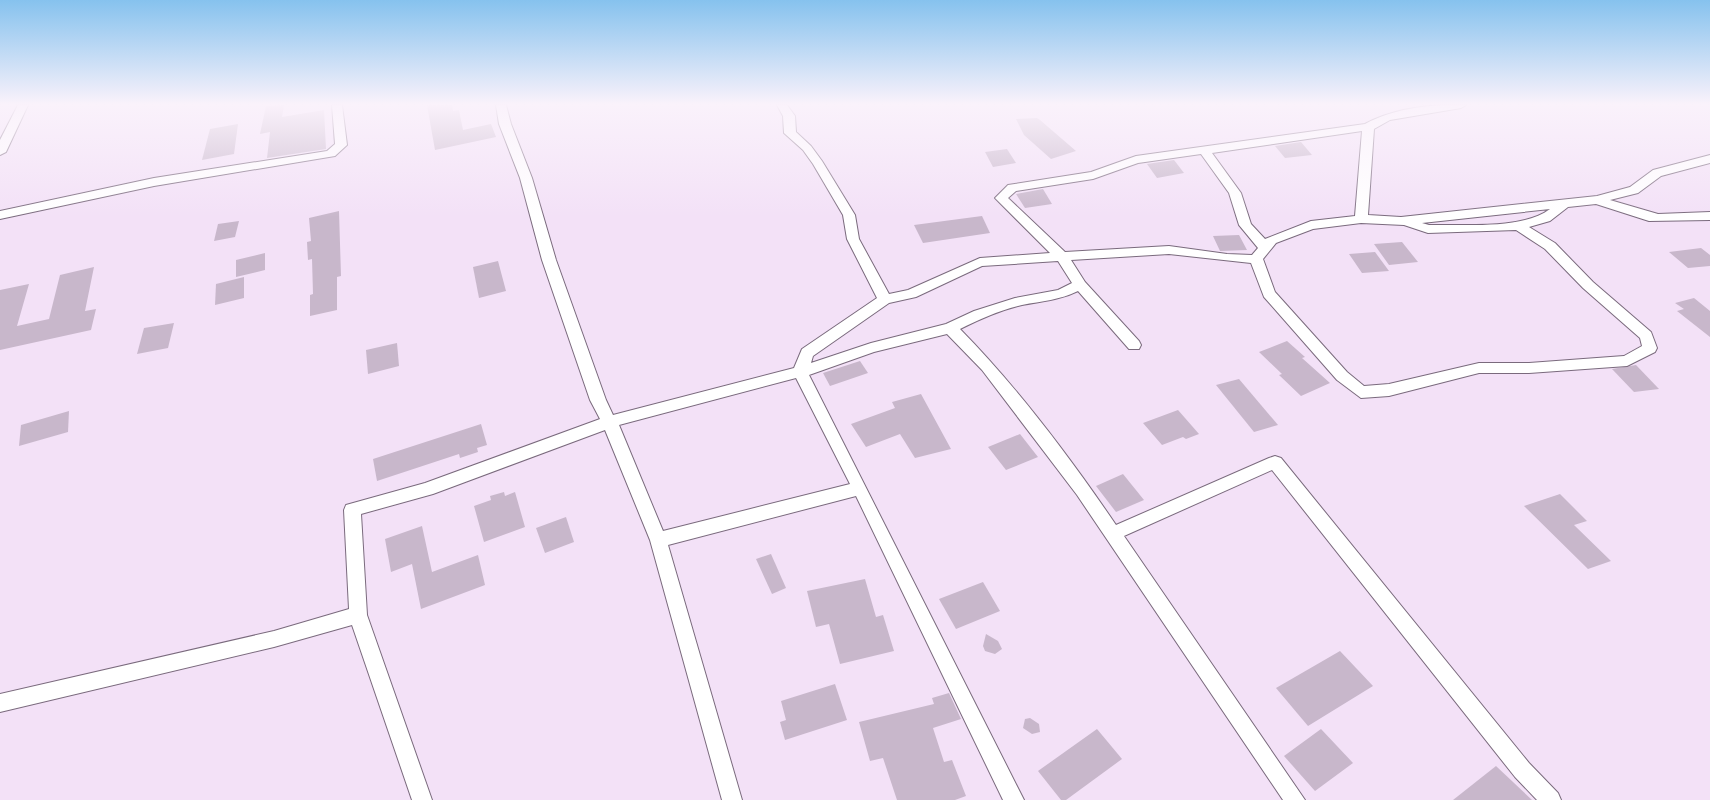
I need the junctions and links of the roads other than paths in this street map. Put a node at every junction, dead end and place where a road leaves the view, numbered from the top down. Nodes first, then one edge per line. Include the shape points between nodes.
1 (341, 142) edge
2 (512, 142) edge
3 (800, 142) edge
4 (1253, 142) edge
5 (1367, 142) edge
6 (1203, 149) junction
7 (1710, 159) edge
8 (1597, 200) junction
9 (1564, 204) junction
10 (0, 215) edge
11 (1710, 216) edge
12 (1361, 219) junction
13 (1401, 221) junction
14 (1518, 225) junction
15 (1260, 253) junction
16 (1062, 257) junction
17 (1080, 285) junction
18 (885, 299) junction
19 (950, 328) junction
20 (1134, 345) dead end
21 (800, 372) junction
22 (609, 422) junction
23 (860, 488) junction
24 (1113, 534) junction
25 (658, 540) junction
26 (358, 615) junction
27 (0, 703) edge
28 (422, 800) edge
29 (732, 800) edge
30 (1014, 800) edge
31 (1295, 800) edge
32 (1551, 800) edge

1 - 10 street via 332,154 154,182
2 - 22 street via 549,260
3 - 18 street via 813,155 849,214 854,239
4 - 6 street
5 - 12 street
6 - 15 street via 1235,193 1245,225
6 - 16 street via 1136,160 1093,176 1012,188 1001,198
7 - 8 street via 1657,173 1634,190
8 - 9 street
8 - 11 street via 1667,218 1698,213
9 - 13 street
9 - 14 street via 1546,218
12 - 13 street
12 - 15 street via 1311,225 1271,240
13 - 14 street via 1428,229
14 - 15 street via 1550,246 1646,336 1650,348 1628,361 1479,368 1389,390 1361,392 1269,294
15 - 16 street via 1227,258 1169,250
16 - 17 street
16 - 18 street via 980,262 910,294
17 - 19 street via 1061,294 979,314
17 - 20 street
18 - 21 street via 807,353
19 - 21 street via 871,348
19 - 24 street via 987,366
21 - 22 street
21 - 23 street
22 - 25 street
22 - 26 street via 427,489 351,510
23 - 25 street
23 - 30 street
24 - 31 street
24 - 32 street via 1275,462 1522,771
25 - 29 street
26 - 27 street via 274,639
26 - 28 street

